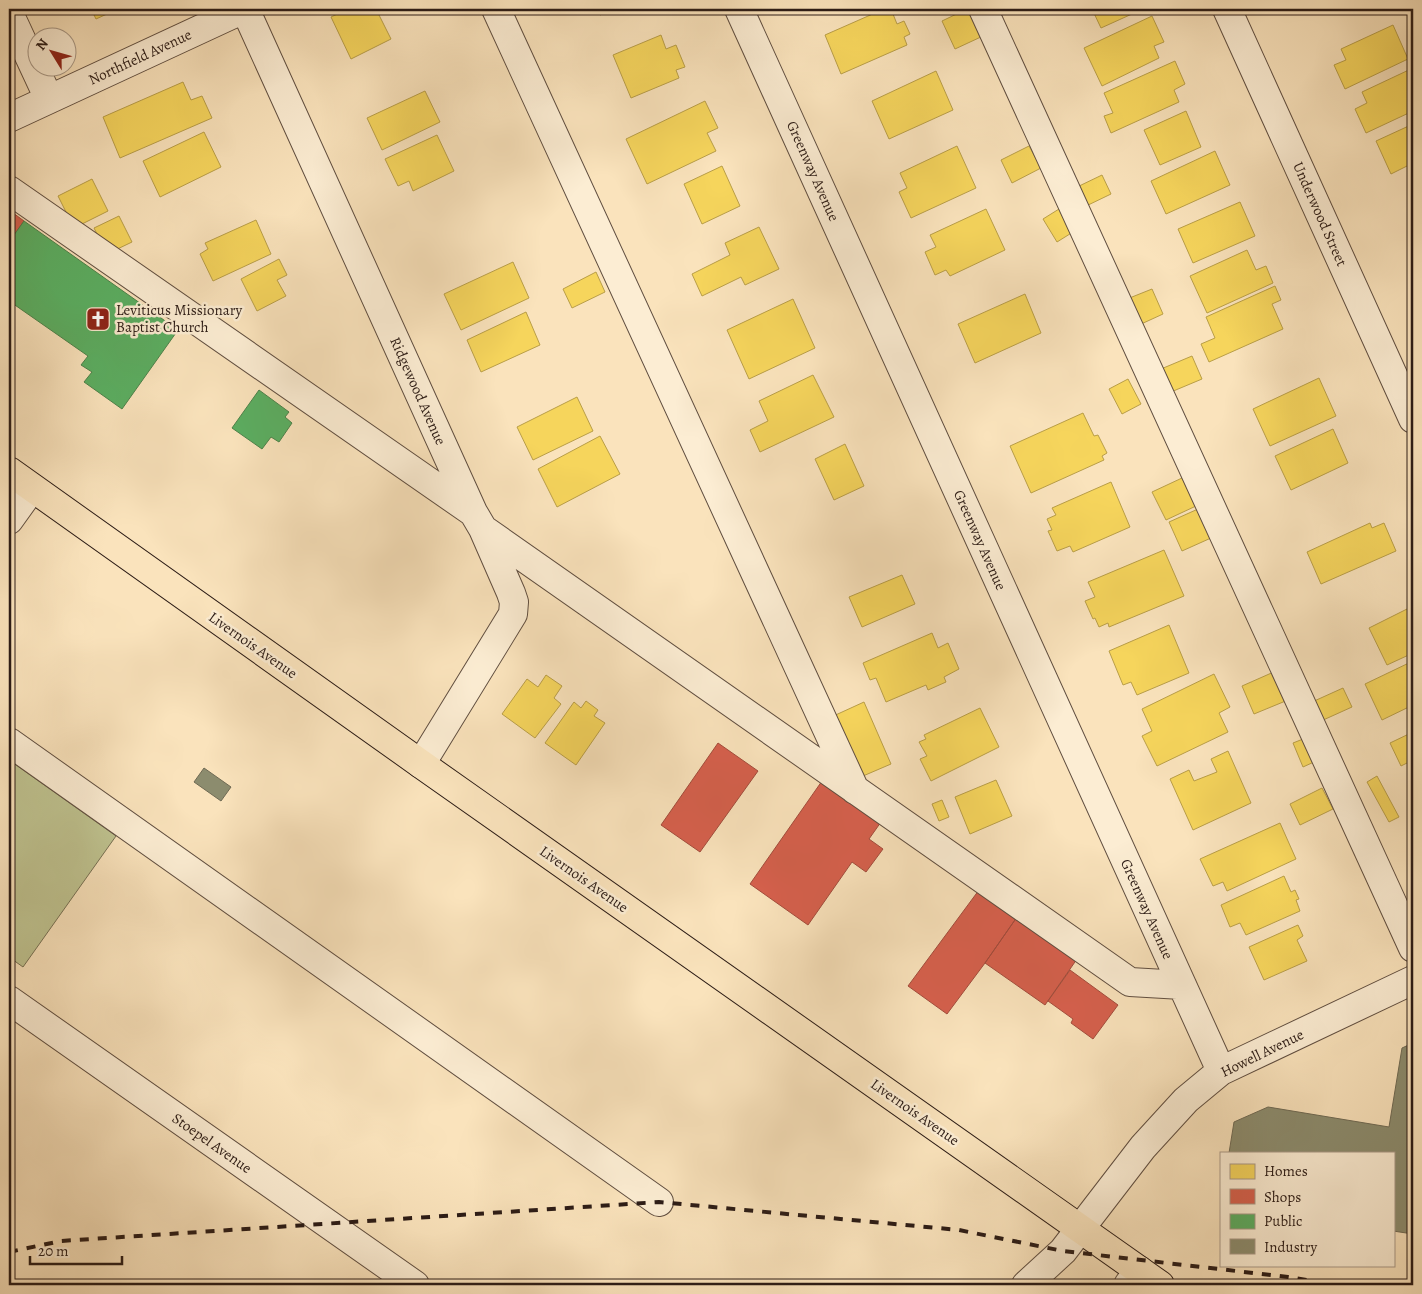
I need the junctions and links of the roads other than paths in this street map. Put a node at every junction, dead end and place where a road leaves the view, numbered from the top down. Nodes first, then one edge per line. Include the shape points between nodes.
1 (245, 9) edge
2 (496, 9) edge
3 (739, 9) edge
4 (983, 9) edge
5 (1227, 9) edge
6 (9, 13) edge
7 (49, 99) junction
8 (9, 118) edge
9 (9, 190) edge
10 (1413, 419) edge
11 (9, 472) edge
12 (32, 488) junction
13 (9, 520) edge
14 (478, 521) junction
15 (9, 742) edge
16 (421, 764) junction
17 (855, 790) junction
18 (1413, 948) edge
19 (1413, 980) edge
20 (1182, 985) junction
21 (9, 1000) edge
22 (1221, 1072) junction
23 (658, 1202) dead end
24 (1081, 1229) junction
25 (1142, 1280) edge
26 (415, 1285) edge
27 (1026, 1285) edge

1 - 7 street, Northfield Avenue
1 - 14 street, Ridgewood Avenue
2 - 17 street
3 - 20 street, Greenway Avenue
4 - 18 street
5 - 10 street, Underwood Street
6 - 7 street
7 - 8 street, Northfield Avenue
9 - 14 street
11 - 12 main road, Livernois Avenue
12 - 13 street
12 - 16 main road, Livernois Avenue
14 - 16 street, Ridgewood Avenue via 511,593 513,614
14 - 17 street
15 - 23 street
16 - 24 main road, Livernois Avenue
17 - 20 street via 1130,982
19 - 22 street, Howell Avenue
20 - 22 street, Greenway Avenue
21 - 26 street, Stoepel Avenue
22 - 24 street, Howell Avenue via 1186,1100 1143,1147
24 - 25 main road, Livernois Avenue
24 - 27 street, Howell Avenue via 1063,1251

